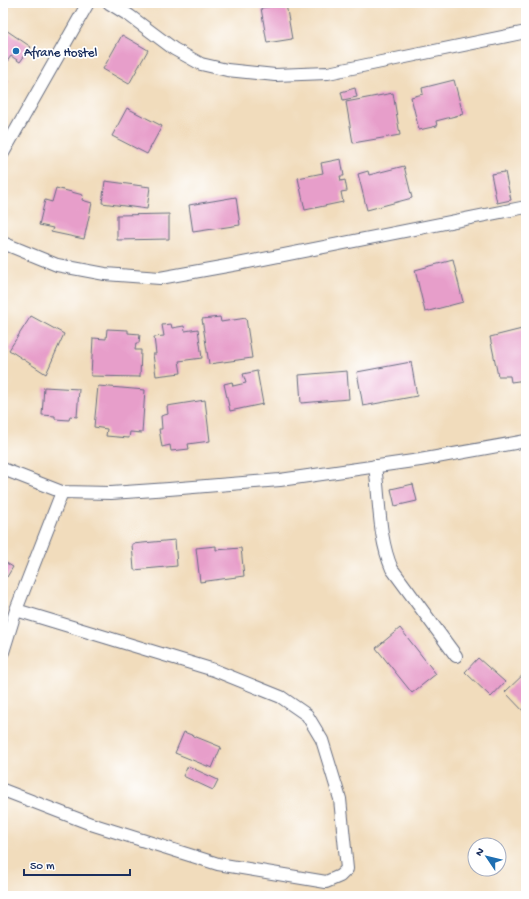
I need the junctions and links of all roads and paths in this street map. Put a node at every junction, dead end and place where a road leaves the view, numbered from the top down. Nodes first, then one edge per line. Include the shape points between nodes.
1 (88, 3) edge
2 (109, 3) edge
3 (526, 32) edge
4 (3, 153) edge
5 (526, 207) edge
6 (3, 243) edge
7 (526, 441) edge
8 (375, 466) junction
9 (3, 469) edge
10 (62, 492) junction
11 (16, 610) junction
12 (3, 652) edge
13 (456, 656) dead end
14 (3, 790) edge

1 - 4 street
2 - 3 street via 174,49 201,64 226,70 275,75 328,73
5 - 6 street via 160,278 105,274 57,264
7 - 8 street
8 - 10 street via 280,480 111,493
8 - 13 street via 382,539 392,569
9 - 10 street
10 - 11 street
11 - 12 street
11 - 14 street via 214,670 281,697 307,714 322,740 340,799 347,869 340,876 326,882 218,864 91,824

